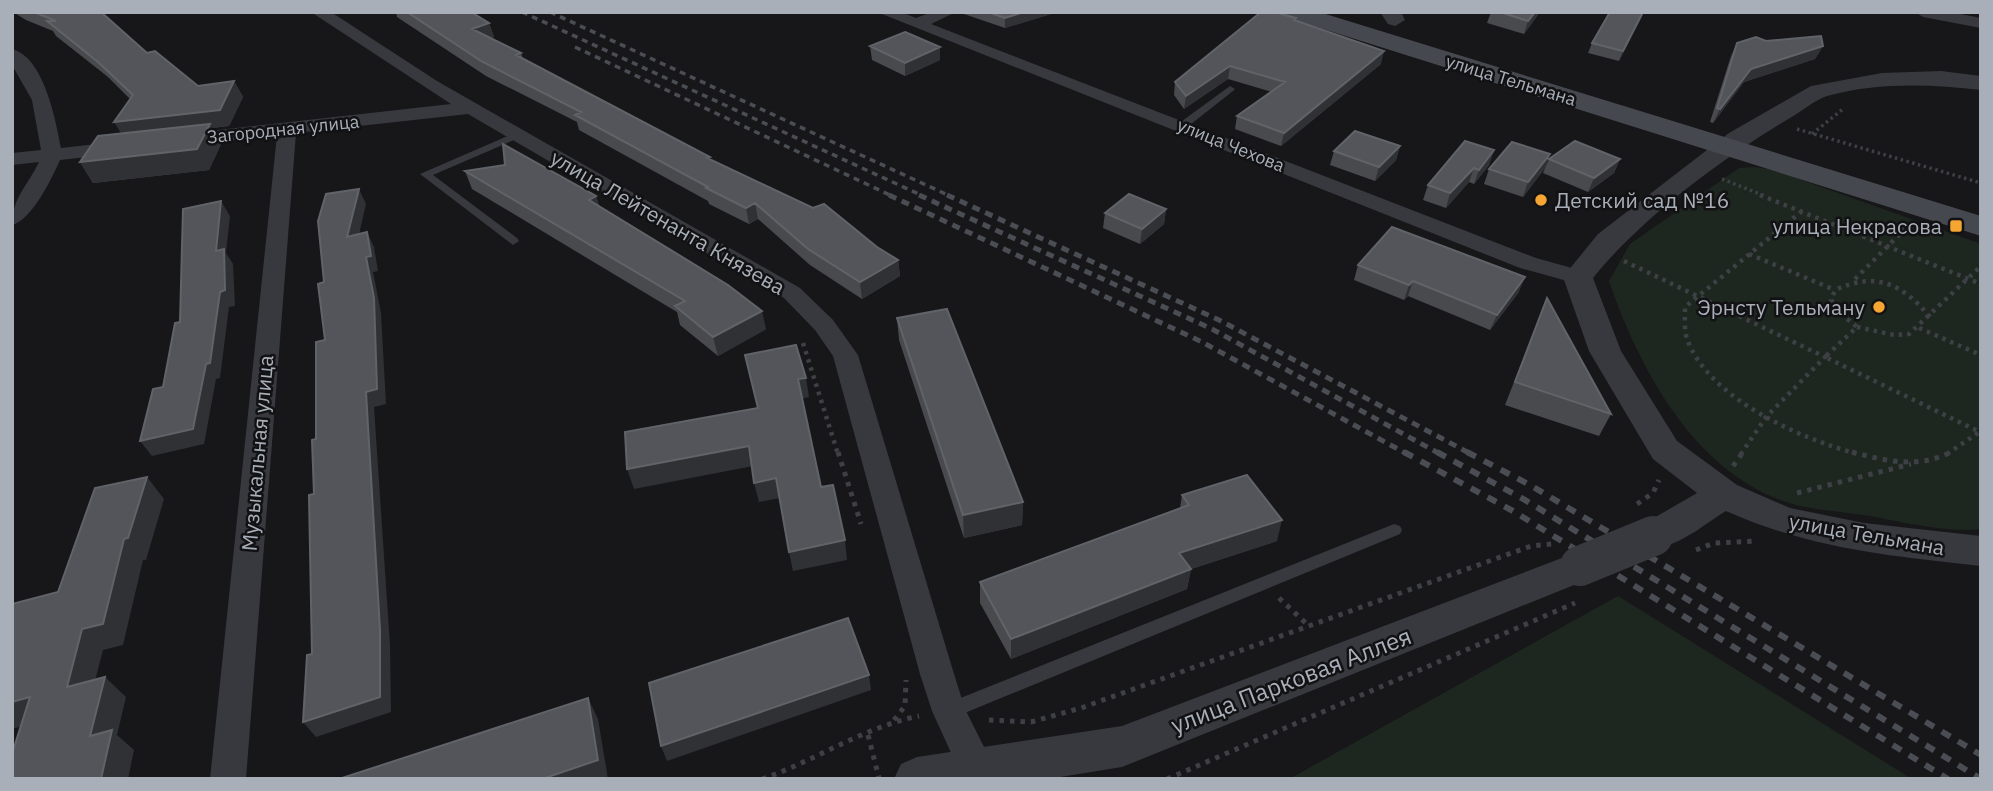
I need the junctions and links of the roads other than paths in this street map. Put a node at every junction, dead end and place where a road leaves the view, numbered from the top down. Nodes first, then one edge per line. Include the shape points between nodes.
1 (319, 12) edge
2 (885, 12) edge
3 (948, 12) edge
4 (1293, 12) edge
5 (1368, 12) edge
6 (1923, 12) edge
7 (1392, 16) edge
8 (1981, 23) edge
9 (915, 24) junction
10 (12, 54) edge
11 (1981, 83) edge
12 (1230, 89) dead end
13 (470, 108) junction
14 (1182, 126) junction
15 (287, 128) junction
16 (517, 135) junction
17 (166, 142) edge
18 (140, 145) edge
19 (1735, 149) junction
20 (52, 155) junction
21 (12, 159) edge
22 (1981, 198) edge
23 (12, 219) edge
24 (1981, 226) edge
25 (513, 241) dead end
26 (1578, 277) junction
27 (1728, 481) junction
28 (1394, 530) dead end
29 (1981, 551) edge
30 (949, 711) junction
31 (979, 774) edge
32 (228, 779) edge
33 (917, 779) edge

1 - 13 street, улица Лейтенанта Князева
2 - 9 street, улица Чехова
3 - 9 street
4 - 19 main road, улица Тельмана
5 - 7 main road, улица Тельмана
6 - 8 street
7 - 19 main road, улица Тельмана
9 - 14 street, улица Чехова
10 - 20 street via 30,72 43,99
11 - 19 street via 1941,78 1882,80 1819,91
12 - 14 lane
13 - 15 street, Загородная улица
13 - 16 street, улица Лейтенанта Князева
14 - 26 street, улица Чехова via 1528,263
15 - 17 street, Загородная улица
15 - 32 street, Музыкальная улица
16 - 25 lane via 425,174
16 - 30 street, улица Лейтенанта Князева via 792,293 824,325 845,355
18 - 20 street
19 - 22 main road, улица Тельмана
19 - 24 main road, улица Тельмана
19 - 26 street via 1608,240
20 - 21 street
20 - 23 street via 37,187
26 - 27 street, улица Тельмана via 1605,351 1665,450
27 - 29 street, улица Тельмана via 1784,522 1864,538
27 - 31 street, улица Парковая Аллея, bridge via 1642,522 1572,570 1122,746
28 - 30 lane
30 - 31 street, улица Лейтенанта Князева
31 - 33 street, улица Парковая Аллея

